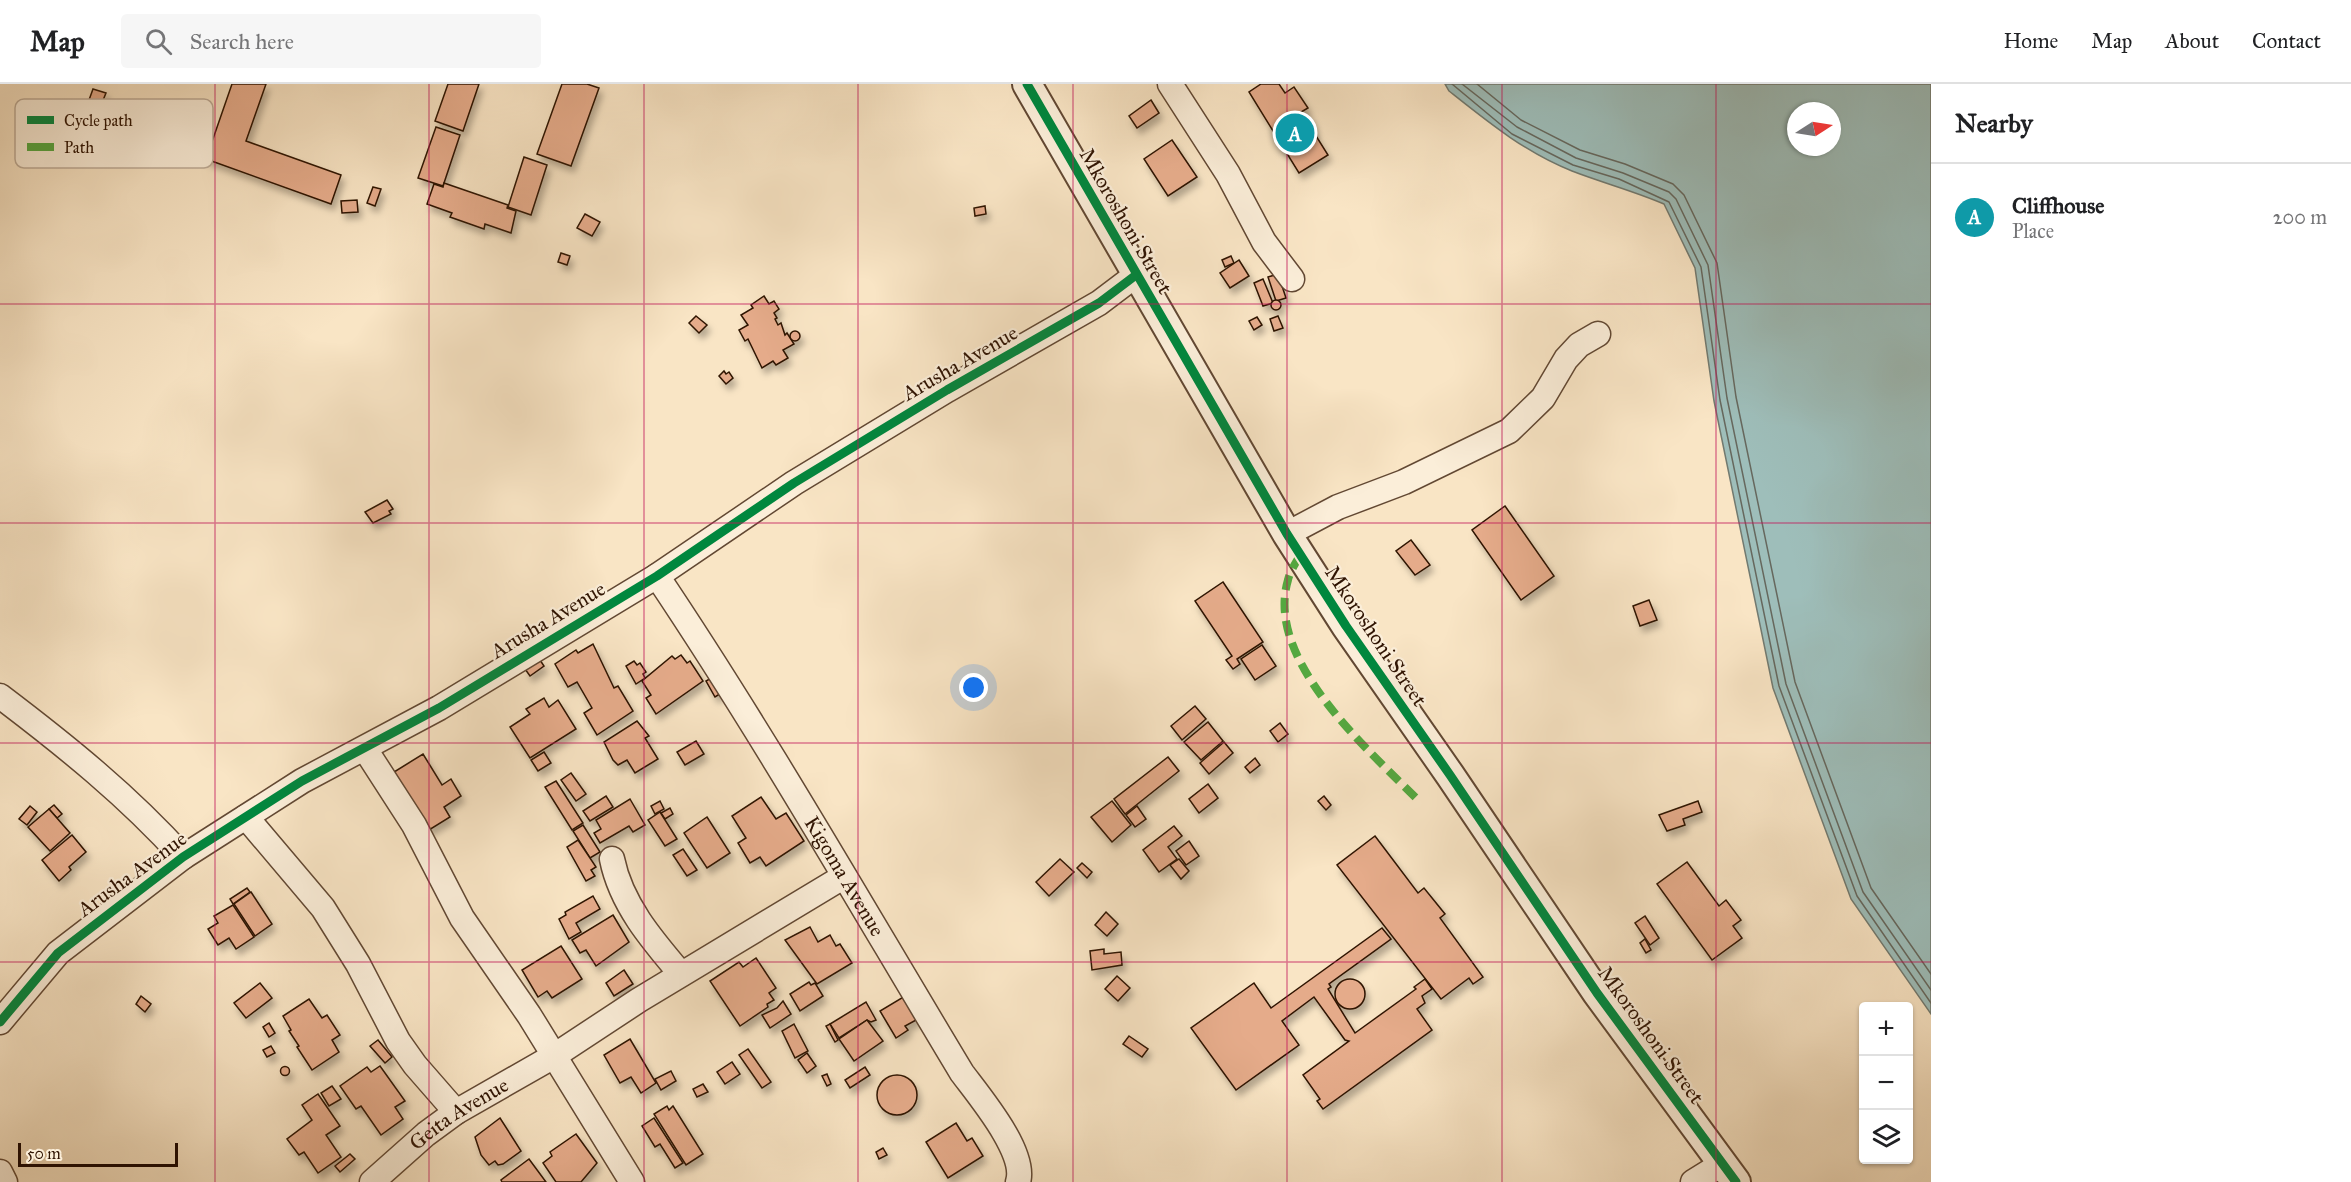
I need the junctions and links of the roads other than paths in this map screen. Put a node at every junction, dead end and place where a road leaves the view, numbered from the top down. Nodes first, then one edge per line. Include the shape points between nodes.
1 (1027, 84) edge
2 (1170, 84) edge
3 (1136, 275) junction
4 (1292, 279) dead end
5 (1598, 334) dead end
6 (1287, 534) junction
7 (657, 576) junction
8 (0, 696) edge
9 (365, 749) junction
10 (246, 817) junction
11 (183, 857) junction
12 (612, 859) dead end
13 (843, 877) junction
14 (681, 974) junction
15 (0, 1022) edge
16 (554, 1056) junction
17 (456, 1112) junction
18 (0, 1172) edge
19 (1729, 1173) edge
20 (5, 1182) edge
21 (372, 1182) edge
22 (632, 1182) edge
23 (1018, 1182) edge
24 (1693, 1182) edge

1 - 3 street, Mkoroshoni Street
2 - 4 street via 1228,174 1264,242
3 - 6 street, Mkoroshoni Street
3 - 7 street, Arusha Avenue via 1099,303 794,483
5 - 6 street via 1579,345 1566,359 1543,398 1509,431 1404,482 1338,507
6 - 19 street, Mkoroshoni Street via 1597,993
7 - 9 street, Arusha Avenue
7 - 13 street, Kigoma Avenue via 709,654
8 - 11 street via 116,788
9 - 10 street, Arusha Avenue via 302,781
9 - 16 street via 414,825 462,918
10 - 11 street, Arusha Avenue
10 - 17 street via 323,908 398,1041
11 - 15 street, Arusha Avenue via 58,953
12 - 14 street via 626,900
13 - 14 street, Geita Avenue
13 - 23 street, Kigoma Avenue via 962,1073 1007,1139 1019,1163
14 - 16 street, Geita Avenue
16 - 17 street, Geita Avenue
16 - 22 street
17 - 21 street, Geita Avenue
18 - 20 street
19 - 24 street

